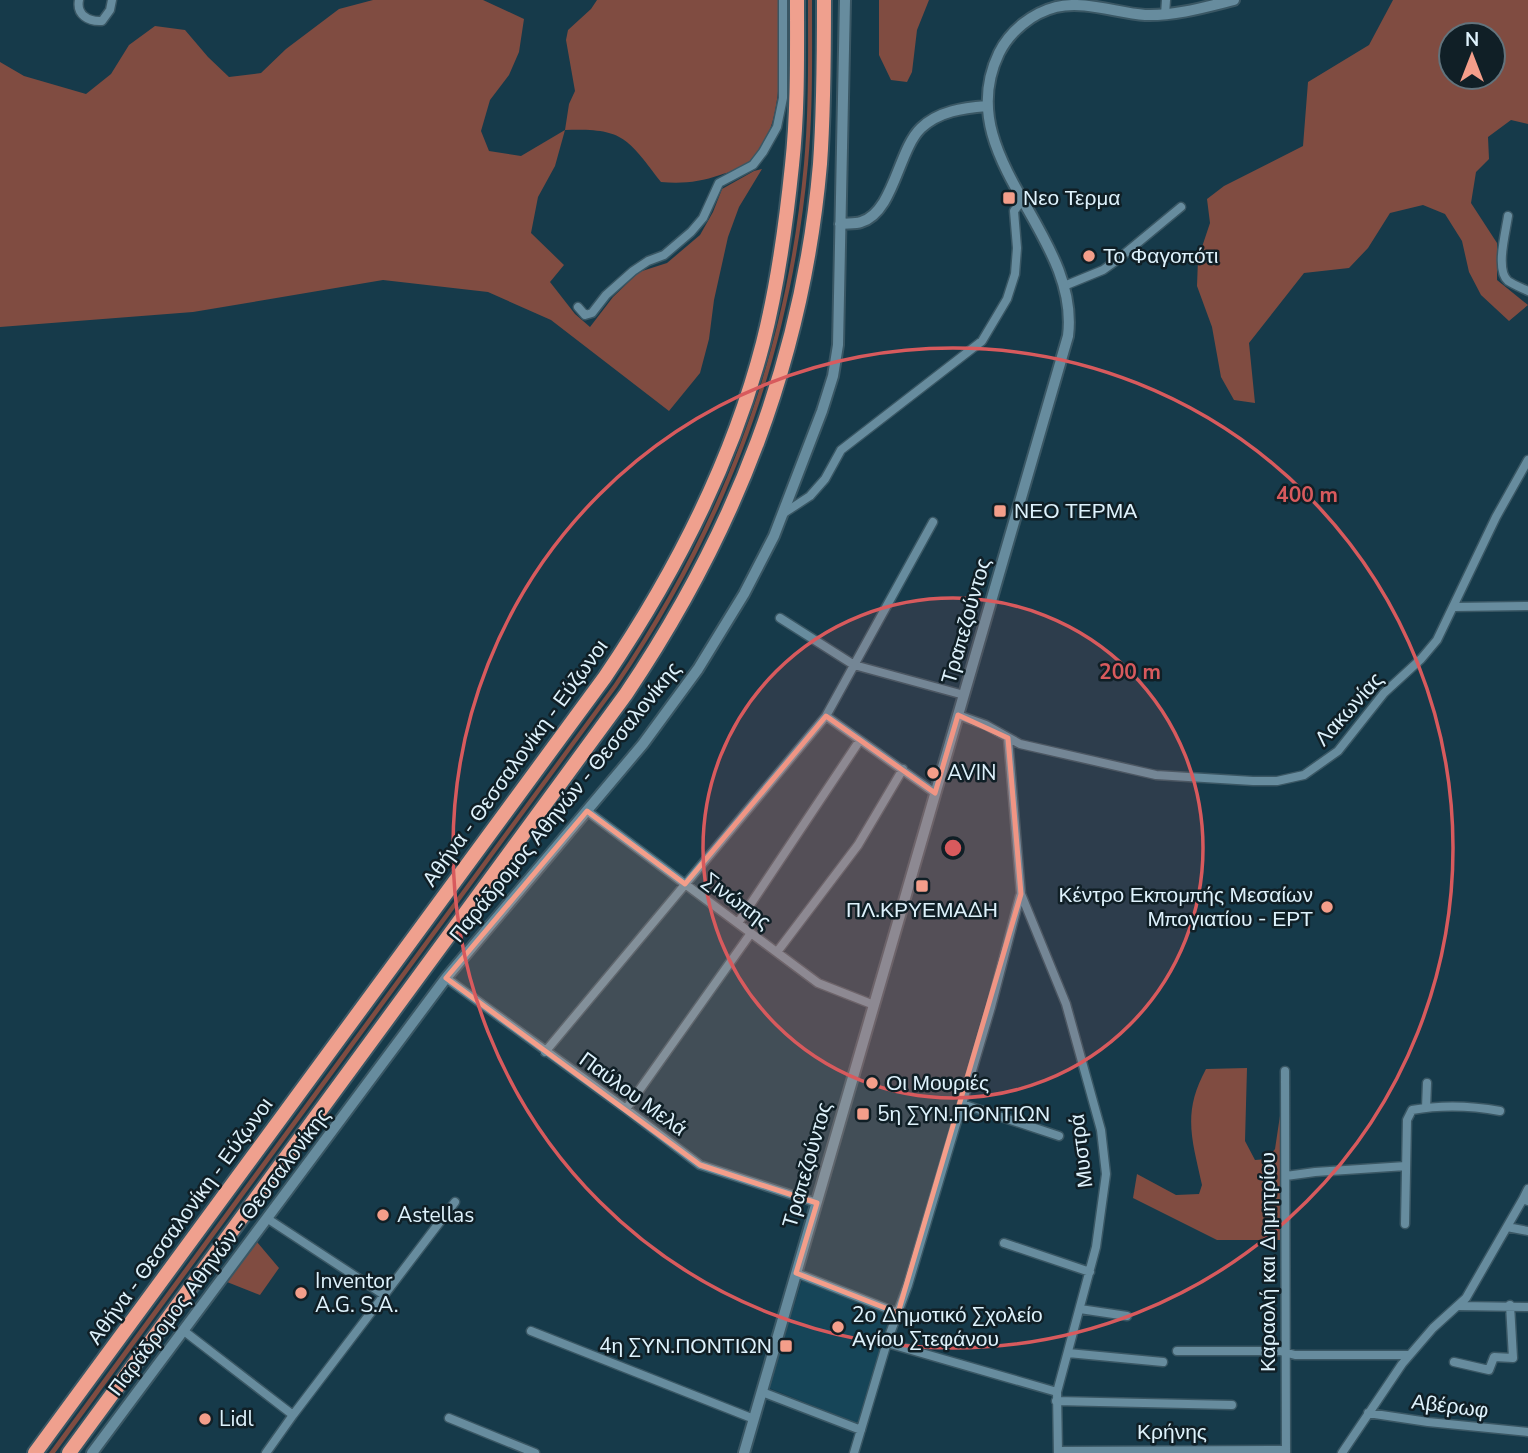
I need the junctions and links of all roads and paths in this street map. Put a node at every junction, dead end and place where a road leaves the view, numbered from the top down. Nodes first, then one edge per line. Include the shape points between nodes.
1 (112, 0) edge
2 (783, 0) edge
3 (797, 0) edge
4 (824, 0) edge
5 (845, 0) edge
6 (1166, 0) edge
7 (1234, 0) edge
8 (76, 2) edge
9 (1055, 4) edge
10 (1165, 15) junction
11 (987, 106) junction
12 (1023, 200) junction
13 (1181, 207) dead end
14 (1508, 216) dead end
15 (840, 224) junction
16 (1065, 286) junction
17 (1528, 291) edge
18 (578, 307) dead end
19 (1528, 460) edge
20 (784, 513) junction
21 (933, 522) dead end
22 (1528, 606) edge
23 (1454, 607) junction
24 (780, 618) dead end
25 (854, 665) junction
26 (964, 695) junction
27 (958, 715) junction
28 (826, 716) junction
29 (1007, 738) junction
30 (860, 740) junction
31 (903, 769) junction
32 (935, 793) junction
33 (587, 811) junction
34 (685, 884) junction
35 (1021, 894) junction
36 (738, 923) junction
37 (751, 933) junction
38 (777, 952) junction
39 (446, 978) junction
40 (874, 1005) junction
41 (545, 1052) junction
42 (1285, 1071) dead end
43 (1427, 1083) dead end
44 (962, 1104) junction
45 (1426, 1108) junction
46 (626, 1109) junction
47 (1500, 1111) dead end
48 (1059, 1136) dead end
49 (1406, 1166) junction
50 (1286, 1176) junction
51 (1528, 1189) edge
52 (1526, 1200) edge
53 (455, 1202) dead end
54 (817, 1203) junction
55 (268, 1219) junction
56 (1405, 1224) dead end
57 (1507, 1227) junction
58 (1528, 1231) edge
59 (1004, 1243) dead end
60 (1090, 1272) junction
61 (796, 1273) junction
62 (384, 1295) junction
63 (1510, 1305) junction
64 (1459, 1306) junction
65 (1528, 1307) edge
66 (1080, 1309) junction
67 (898, 1313) junction
68 (1127, 1316) dead end
69 (184, 1331) junction
70 (531, 1331) dead end
71 (887, 1343) junction
72 (1177, 1351) dead end
73 (1068, 1353) junction
74 (1285, 1353) junction
75 (1409, 1355) junction
76 (1163, 1362) dead end
77 (1454, 1362) dead end
78 (762, 1392) junction
79 (1057, 1392) junction
80 (1056, 1401) junction
81 (1232, 1405) dead end
82 (1368, 1413) junction
83 (292, 1415) junction
84 (449, 1418) dead end
85 (754, 1419) junction
86 (861, 1430) junction
87 (1528, 1432) edge
88 (1171, 1451) edge
89 (1286, 1451) edge
90 (1058, 1452) edge
91 (35, 1453) edge
92 (69, 1453) edge
93 (92, 1453) edge
94 (266, 1453) edge
95 (535, 1453) edge
96 (744, 1453) edge
97 (854, 1453) edge
98 (1342, 1453) edge

1 - 8 street via 103,21 95,22 81,15
2 - 18 street via 783,98 777,127 763,152 753,165 719,183 703,218 664,255 633,271 592,313 585,314
3 - 91 highway, Αθήνα - Θεσσαλονίκη - Εύζωνοι via 793,162 769,314 733,435 675,563 605,677
4 - 92 highway via 820,165 796,321 757,447 699,576 626,694
5 - 15 main road, Παράδρομος Αθηνών - Θεσσαλονίκης
6 - 10 street
7 - 10 main road, Τραπεζούντος
9 - 10 main road, Τραπεζούντος
9 - 11 main road, Τραπεζούντος via 1009,37 992,69
11 - 12 main road, Τραπεζούντος via 992,136
11 - 15 main road via 947,112 921,128 875,214 859,223
12 - 16 main road, Τραπεζούντος
12 - 20 street via 1014,211 1017,257 1013,282 982,341 841,450 810,496
13 - 16 street via 1117,260
14 - 17 street via 1503,274
15 - 20 main road, Παράδρομος Αθηνών - Θεσσαλονίκης via 836,361
16 - 26 main road, Τραπεζούντος via 1070,311 1065,349
19 - 23 street, Λακωνίας
20 - 33 main road, Παράδρομος Αθηνών - Θεσσαλονίκης via 765,556 698,669
21 - 25 street
22 - 23 street
23 - 29 street, Λακωνίας via 1422,659 1384,693 1338,751 1304,775 1253,781 1156,775
24 - 25 street
25 - 26 street
25 - 28 street
26 - 27 main road, Τραπεζούντος
27 - 29 street, Λακωνίας
27 - 32 main road, Τραπεζούντος
28 - 30 street
28 - 34 street
29 - 35 street
30 - 31 street
30 - 36 street
31 - 32 street
31 - 38 street via 858,845
32 - 40 main road, Τραπεζούντος
33 - 34 street, Σινώπης
33 - 39 main road, Παράδρομος Αθηνών - Θεσσαλονίκης
34 - 36 street, Σινώπης
34 - 41 street
35 - 44 street
35 - 60 street, Μυστρά via 1066,1004 1101,1130 1105,1190
36 - 37 street, Σινώπης
37 - 38 street, Σινώπης
37 - 46 street
38 - 40 street, Σινώπης via 818,983
39 - 41 street, Παύλου Μελά
39 - 55 main road, Παράδρομος Αθηνών - Θεσσαλονίκης
40 - 54 main road, Τραπεζούντος
41 - 46 street, Παύλου Μελά
42 - 50 street, Καραολή και Δημητρίου
43 - 45 street
44 - 48 street
44 - 67 street
45 - 47 street
45 - 49 street via 1409,1114
46 - 54 street, Παύλου Μελά via 699,1166
49 - 50 street
49 - 56 street
50 - 74 street, Καραολή και Δημητρίου
51 - 52 street
52 - 57 street
53 - 62 street
54 - 61 main road, Τραπεζούντος
55 - 62 street
55 - 69 main road, Παράδρομος Αθηνών - Θεσσαλονίκης
57 - 58 street
57 - 64 street
59 - 60 street
60 - 66 street, Μυστρά
61 - 67 street
61 - 78 main road, Τραπεζούντος
62 - 83 street
63 - 64 street
63 - 65 street
63 - 77 street via 1513,1358 1494,1357 1489,1370
64 - 75 street
66 - 68 street
66 - 73 street, Μυστρά
67 - 71 street
69 - 83 street
69 - 93 main road, Παράδρομος Αθηνών - Θεσσαλονίκης
70 - 85 street
71 - 79 street
71 - 86 street
72 - 74 street
73 - 76 street
73 - 79 street, Μυστρά
74 - 75 street
74 - 89 street, Καραολή και Δημητρίου
75 - 82 street
78 - 85 main road, Τραπεζούντος
78 - 86 street
79 - 80 street, Μυστρά
80 - 81 street
80 - 90 street, Μυστρά
82 - 87 street, Αβέρωφ
82 - 98 street
83 - 94 street
84 - 95 street
85 - 96 main road, Τραπεζούντος
86 - 97 street
88 - 89 street, Κρήνης
88 - 90 street, Κρήνης

